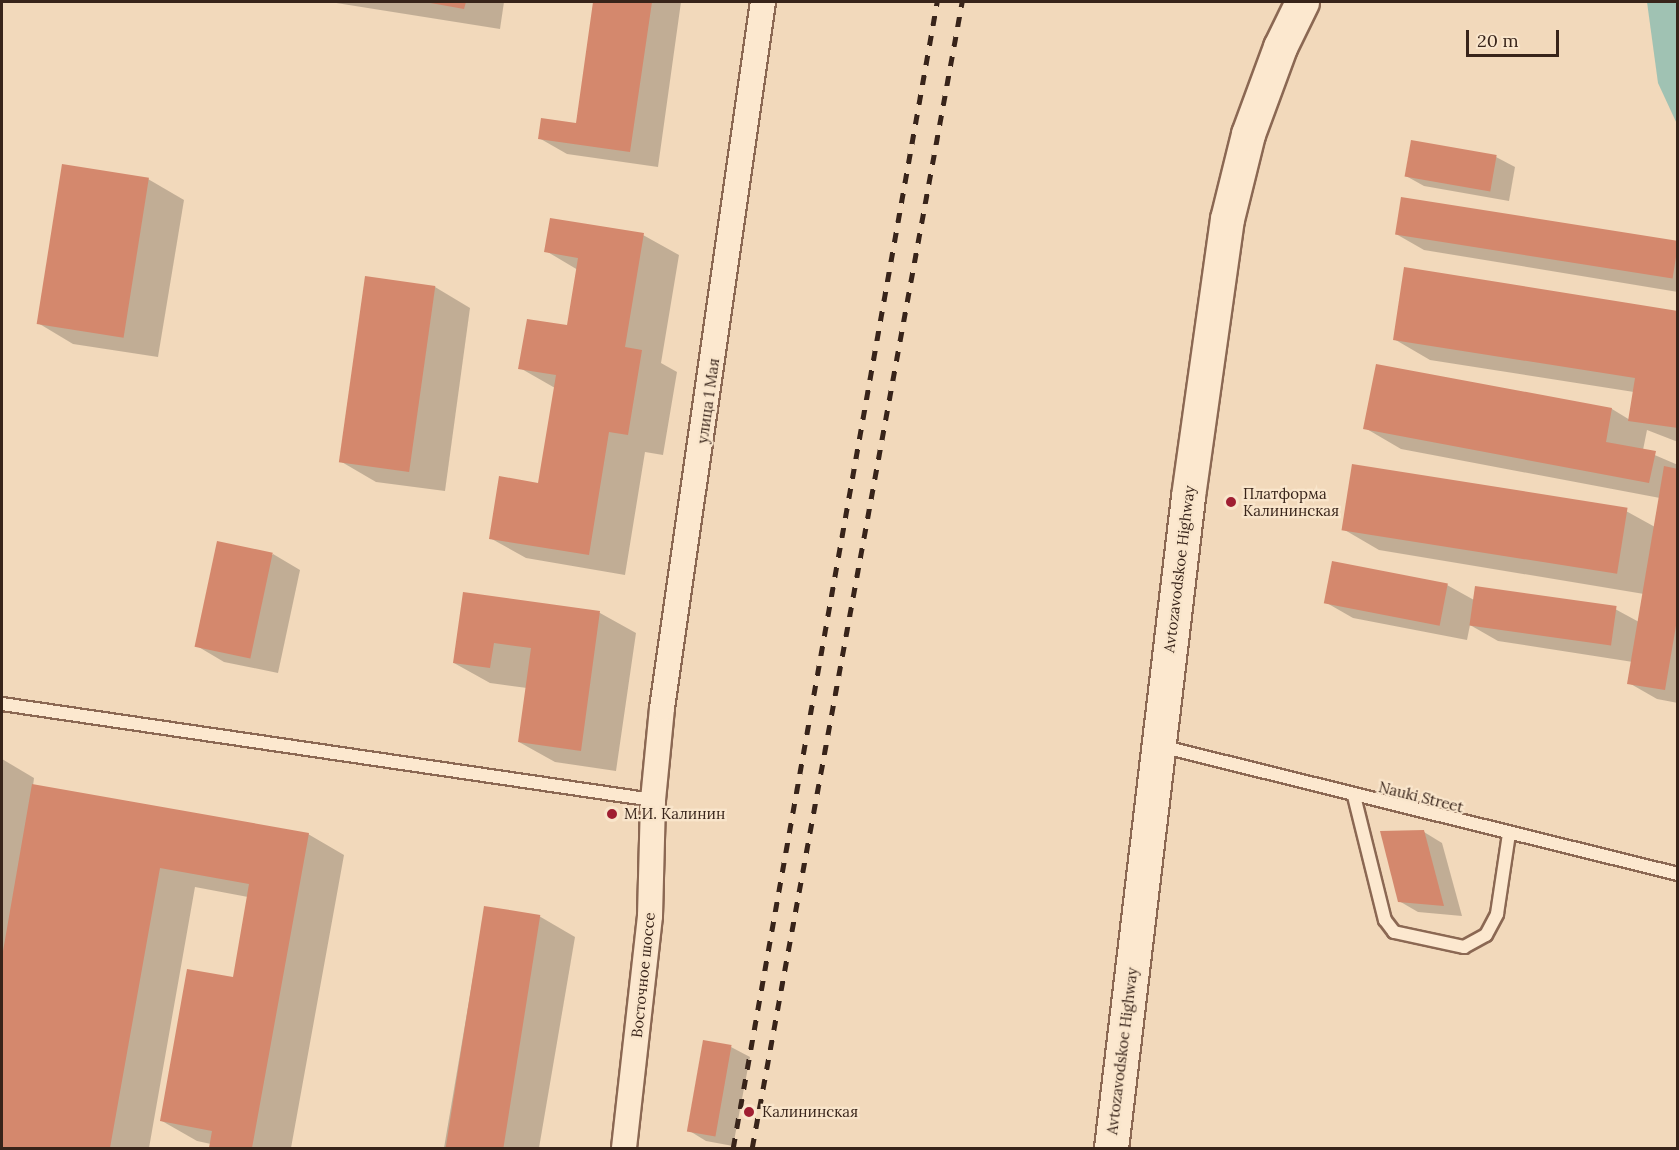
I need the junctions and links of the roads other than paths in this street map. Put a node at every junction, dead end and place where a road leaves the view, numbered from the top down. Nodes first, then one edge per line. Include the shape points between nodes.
1 (763, 2) edge
2 (1302, 2) edge
3 (2, 704) edge
4 (1158, 745) junction
5 (1354, 796) junction
6 (653, 800) junction
7 (1509, 834) junction
8 (1677, 874) edge
9 (624, 1149) edge
10 (1111, 1149) edge

1 - 6 street, улица 1 Мая via 662,708
2 - 4 main road, Avtozavodskoe Highway via 1280,47 1248,135 1227,219 1208,339
3 - 6 lane
4 - 5 lane, Nauki Street
4 - 10 main road, Avtozavodskoe Highway
5 - 7 lane, Nauki Street
5 - 7 lane via 1385,920 1394,932 1464,947 1486,935 1497,914
6 - 9 street, Восточное шоссе via 650,916
7 - 8 lane, Nauki Street

